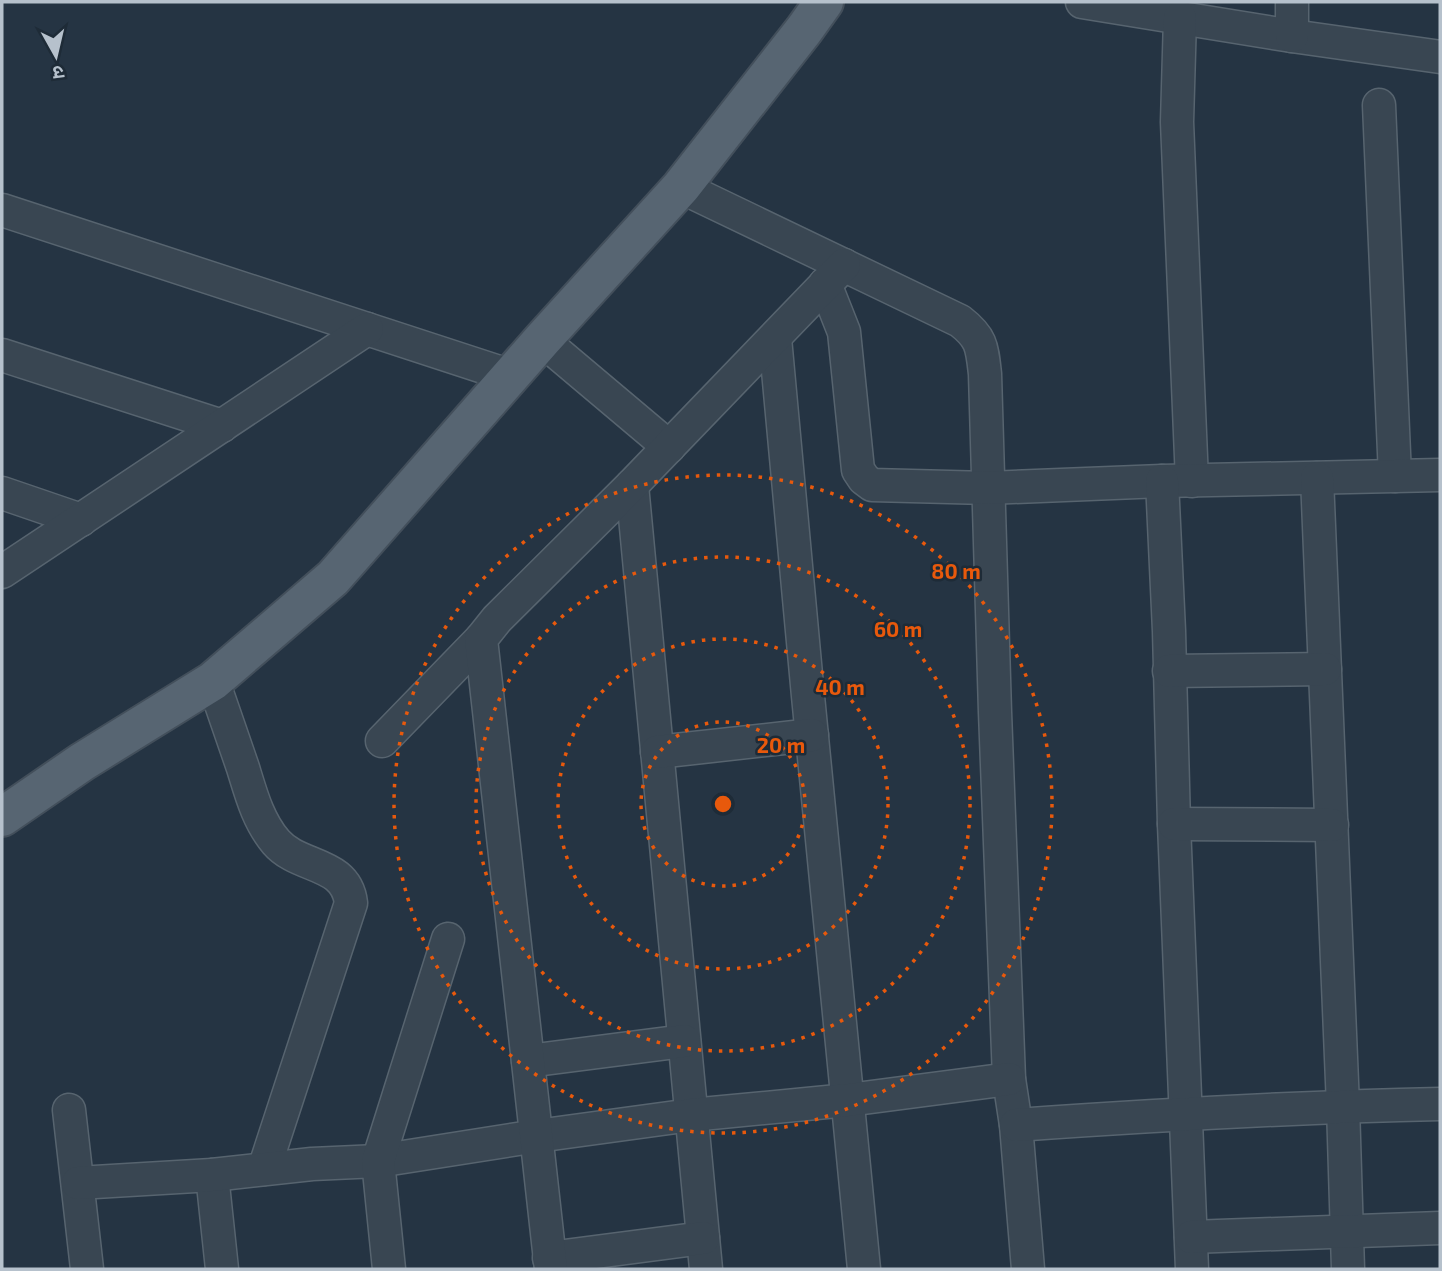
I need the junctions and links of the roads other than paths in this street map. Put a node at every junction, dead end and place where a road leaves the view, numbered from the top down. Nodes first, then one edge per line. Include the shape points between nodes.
1 (824, 2) edge
2 (1082, 2) edge
3 (1292, 2) edge
4 (1129, 6) edge
5 (1180, 18) junction
6 (1292, 36) junction
7 (1440, 57) edge
8 (1379, 105) dead end
9 (681, 187) junction
10 (2, 210) edge
11 (834, 275) junction
12 (367, 329) junction
13 (775, 338) junction
14 (542, 340) junction
15 (2, 355) edge
16 (511, 376) junction
17 (222, 426) junction
18 (669, 447) junction
19 (1440, 475) edge
20 (1395, 476) junction
21 (1317, 478) junction
22 (1177, 481) junction
23 (632, 485) junction
24 (988, 488) junction
25 (2, 493) edge
26 (81, 520) junction
27 (2, 572) edge
28 (481, 639) junction
29 (1325, 669) junction
30 (1169, 671) junction
31 (213, 681) junction
32 (812, 735) junction
33 (382, 741) dead end
34 (657, 752) junction
35 (2, 817) edge
36 (1174, 824) junction
37 (1332, 825) junction
38 (448, 939) dead end
39 (684, 1041) junction
40 (528, 1061) junction
41 (1009, 1079) junction
42 (848, 1100) junction
43 (1440, 1104) edge
44 (1343, 1106) junction
45 (69, 1110) dead end
46 (1186, 1113) junction
47 (691, 1115) junction
48 (1016, 1125) junction
49 (537, 1136) junction
50 (378, 1161) junction
51 (264, 1169) junction
52 (212, 1175) junction
53 (78, 1184) junction
54 (1440, 1228) edge
55 (1347, 1232) junction
56 (1191, 1237) junction
57 (703, 1238) junction
58 (550, 1264) edge
59 (87, 1269) edge
60 (222, 1269) edge
61 (389, 1269) edge
62 (706, 1269) edge
63 (864, 1269) edge
64 (1028, 1269) edge
65 (1192, 1269) edge
66 (1348, 1269) edge

1 - 9 main road
2 - 4 street
3 - 6 street
4 - 5 street
5 - 6 street
5 - 22 street
6 - 7 street
8 - 20 street
9 - 11 street
9 - 14 main road
10 - 12 street
11 - 13 street
11 - 24 street via 960,321 970,329 982,347
11 - 24 street via 858,470 863,479 873,485
12 - 16 street
12 - 17 street
13 - 18 street
13 - 32 street
14 - 16 main road
14 - 18 street
15 - 17 street
16 - 31 main road via 332,578
17 - 26 street
18 - 23 street
19 - 20 street
20 - 21 street
21 - 22 street
21 - 29 street
22 - 24 street
22 - 30 street
23 - 28 street
23 - 34 street
24 - 41 street
25 - 26 street
26 - 27 street
28 - 33 street
28 - 40 street
29 - 30 street
29 - 37 street
30 - 36 street
31 - 35 main road
31 - 51 street via 262,823 277,844 343,880 351,903
32 - 34 street
32 - 42 street
34 - 39 street
36 - 37 street
36 - 46 street
37 - 44 street
38 - 50 street
39 - 40 street
39 - 47 street
40 - 49 street
41 - 42 street
41 - 48 street
42 - 47 street
42 - 63 street
43 - 44 street
44 - 46 street
44 - 55 street
45 - 53 street
46 - 48 street
46 - 56 street
47 - 49 street
47 - 57 street
48 - 64 street
49 - 50 street
49 - 58 street
50 - 51 street
50 - 61 street
51 - 52 street
52 - 53 street
52 - 60 street
53 - 59 street
54 - 55 street
55 - 56 street
55 - 66 street
56 - 65 street
57 - 58 street
57 - 62 street

